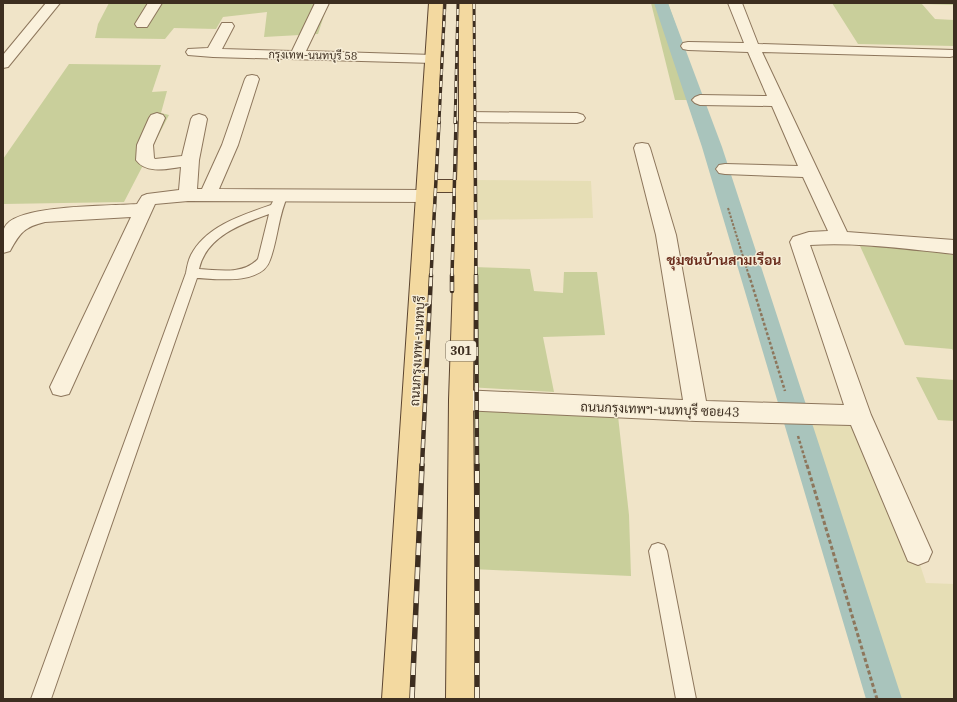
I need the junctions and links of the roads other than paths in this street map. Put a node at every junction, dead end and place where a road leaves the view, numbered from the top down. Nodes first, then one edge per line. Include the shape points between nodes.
1 (53, 3) edge
2 (155, 3) edge
3 (322, 3) edge
4 (436, 3) edge
5 (466, 3) edge
6 (735, 3) edge
7 (142, 24) dead end
8 (227, 26) dead end
9 (688, 46) dead end
10 (753, 48) junction
11 (193, 52) dead end
12 (213, 53) junction
13 (950, 53) dead end
14 (297, 55) junction
15 (433, 58) junction
16 (3, 64) edge
17 (252, 79) dead end
18 (700, 100) dead end
19 (778, 101) junction
20 (467, 117) junction
21 (157, 118) dead end
22 (577, 118) dead end
23 (199, 119) dead end
24 (642, 148) dead end
25 (190, 160) junction
26 (725, 169) dead end
27 (810, 172) junction
28 (464, 186) junction
29 (426, 191) junction
30 (188, 195) junction
31 (208, 195) junction
32 (279, 202) junction
33 (143, 210) junction
34 (840, 238) junction
35 (3, 246) edge
36 (954, 247) edge
37 (192, 273) junction
38 (61, 387) dead end
39 (461, 400) junction
40 (696, 411) junction
41 (859, 414) junction
42 (658, 551) dead end
43 (918, 552) dead end
44 (41, 699) edge
45 (397, 699) edge
46 (461, 699) edge
47 (686, 699) edge

1 - 16 street
2 - 7 street
3 - 14 street
4 - 15 main road, ถนนกรุงเทพ-นนทบุรี
5 - 20 main road, 301
6 - 10 street
8 - 12 street
9 - 10 street
10 - 13 street
10 - 19 street
11 - 12 street, กรุงเทพ-นนทบุรี 58
12 - 14 street, กรุงเทพ-นนทบุรี 58
14 - 15 street, กรุงเทพ-นนทบุรี 58
15 - 29 main road, ถนนกรุงเทพ-นนทบุรี
17 - 31 street via 230,145
18 - 19 street
19 - 27 street
20 - 22 street
20 - 28 main road, 301
21 - 25 street via 145,145 145,160 150,164 156,164
23 - 25 street
24 - 40 street via 666,235
25 - 30 street
26 - 27 street
27 - 34 street
28 - 29 main road
28 - 39 main road, 301
29 - 32 street
29 - 45 main road, ถนนกรุงเทพ-นนทบุรี
30 - 31 street
30 - 33 street via 153,198 147,202
31 - 32 street
32 - 37 lane via 230,226 212,239 197,255
32 - 37 lane via 264,261 260,267 255,271 241,274
33 - 35 street via 45,216 27,220 14,228
33 - 38 street
34 - 36 street
34 - 41 street via 815,238 800,242
37 - 44 lane
39 - 40 street, ถนนกรุงเทพฯ-นนทบุรี ซอย43
39 - 46 main road, 301
40 - 41 street, ถนนกรุงเทพฯ-นนทบุรี ซอย43
41 - 43 street
42 - 47 lane

